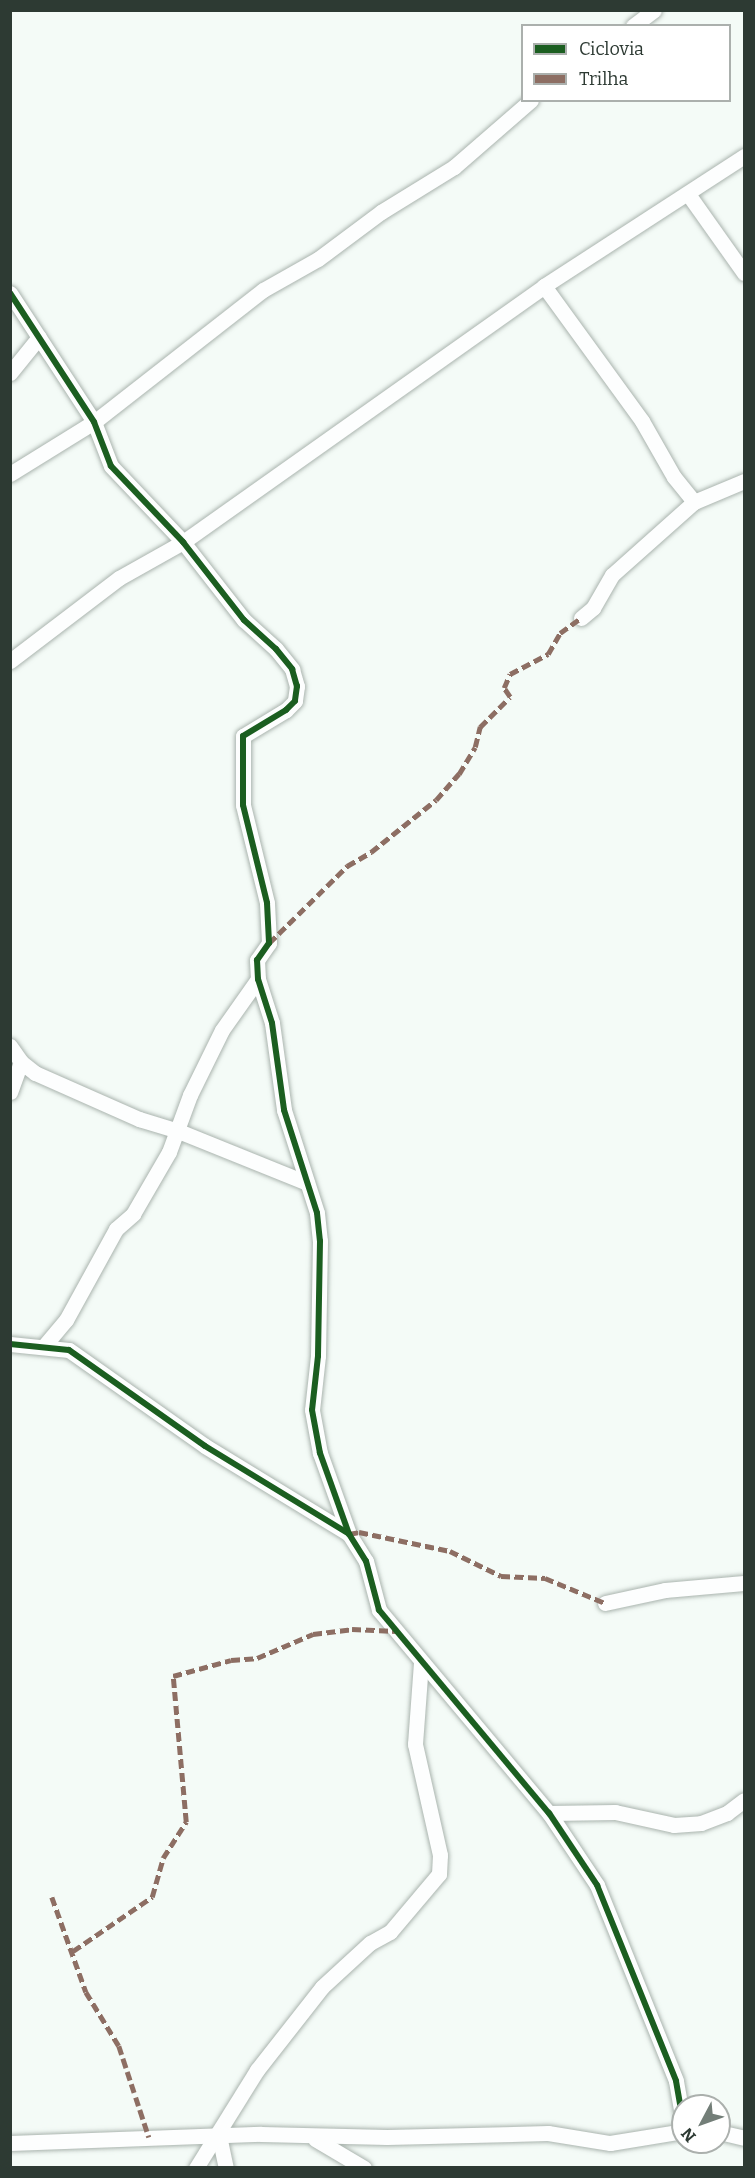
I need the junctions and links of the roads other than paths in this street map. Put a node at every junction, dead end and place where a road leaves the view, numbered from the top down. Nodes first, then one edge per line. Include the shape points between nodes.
1 (654, 10) edge
2 (636, 24) edge
3 (529, 102) edge
4 (744, 156) edge
5 (688, 194) junction
6 (744, 273) edge
7 (544, 286) junction
8 (10, 293) edge
9 (39, 337) junction
10 (10, 373) edge
11 (94, 422) junction
12 (10, 474) edge
13 (744, 481) edge
14 (694, 502) junction
15 (183, 542) junction
16 (580, 618) dead end
17 (10, 661) edge
18 (258, 979) junction
19 (10, 1046) edge
20 (21, 1062) junction
21 (10, 1092) edge
22 (176, 1130) junction
23 (307, 1183) junction
24 (10, 1344) edge
25 (44, 1346) junction
26 (349, 1534) junction
27 (744, 1583) edge
28 (605, 1603) dead end
29 (421, 1663) junction
30 (744, 1800) edge
31 (549, 1813) junction
32 (678, 2094) edge
33 (671, 2133) edge
34 (303, 2135) junction
35 (212, 2137) junction
36 (10, 2143) edge
37 (196, 2168) edge
38 (225, 2168) edge
39 (364, 2168) edge

1 - 2 street
3 - 11 street via 454,167 381,212 318,259 263,290
4 - 5 street
5 - 6 street
5 - 7 street
7 - 14 street via 642,420 674,477
7 - 15 street
8 - 9 street
9 - 10 street
9 - 11 street
11 - 12 street
11 - 15 street via 111,466
13 - 14 street
14 - 16 street via 612,575 593,608
15 - 17 street via 119,578
15 - 18 street via 244,620 292,669 297,686 295,701 286,710 243,736 243,805 267,903 268,943 257,960
18 - 22 street via 222,1030
18 - 23 street via 272,1023 284,1110
19 - 20 street
20 - 21 street
20 - 22 street via 139,1119
22 - 23 street
22 - 25 street via 169,1152 133,1214 116,1229 66,1320
23 - 26 street via 317,1213 320,1241 318,1356 312,1410 320,1453
24 - 25 street
25 - 26 street via 69,1350 205,1446
26 - 29 street via 366,1561 379,1610
27 - 28 street via 665,1590
29 - 31 street
29 - 35 street via 415,1744 440,1855 439,1874 390,1932 370,1943 322,1987 257,2070
30 - 31 street via 727,1813 701,1823 683,1824 615,1812
31 - 32 street via 597,1885
33 - 34 street via 610,2143 548,2133
34 - 35 street
34 - 39 street via 330,2145
35 - 36 street
35 - 37 street
35 - 38 street via 221,2145

